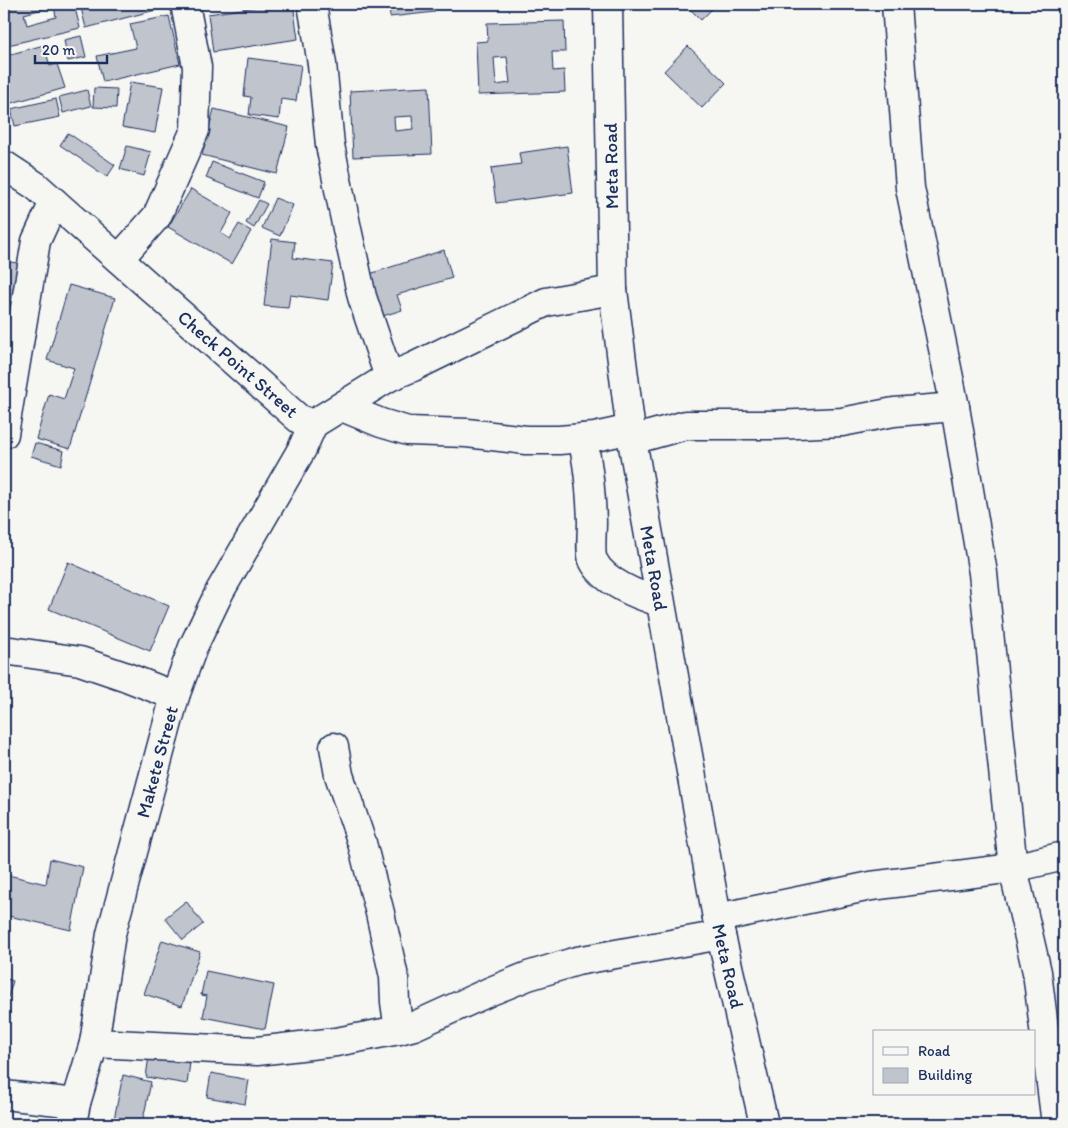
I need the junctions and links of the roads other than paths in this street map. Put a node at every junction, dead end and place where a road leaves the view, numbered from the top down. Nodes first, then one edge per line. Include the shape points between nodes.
1 (185, 4) edge
2 (312, 4) edge
3 (608, 4) edge
4 (896, 4) edge
5 (4, 165) edge
6 (54, 202) junction
7 (119, 259) junction
8 (613, 290) junction
9 (389, 377) junction
10 (342, 407) junction
11 (955, 407) junction
12 (313, 424) junction
13 (4, 434) edge
14 (632, 434) junction
15 (582, 438) junction
16 (660, 602) junction
17 (4, 650) edge
18 (175, 696) junction
19 (334, 747) dead end
20 (1064, 856) edge
21 (1013, 868) junction
22 (719, 926) junction
23 (398, 1030) junction
24 (94, 1043) junction
25 (4, 1095) edge
26 (74, 1113) edge
27 (764, 1124) edge
28 (1056, 1124) edge

1 - 7 street via 197,67 195,130 157,216
2 - 9 street via 330,145 347,229 362,298
3 - 8 street, Meta Road
4 - 11 street via 910,188
5 - 6 street, Check Point Street
6 - 7 street, Check Point Street
6 - 13 street via 36,241
7 - 12 street, Check Point Street via 299,418
8 - 9 street, Check Point Street via 546,302
8 - 14 street, Meta Road
9 - 10 street, Check Point Street
10 - 12 street, Check Point Street
10 - 15 street via 408,431 526,440
11 - 14 street via 894,412 842,422 686,426
11 - 21 street via 983,572
12 - 18 street, Makete Street via 302,449 220,591 193,647
14 - 15 street
14 - 16 street, Meta Road
15 - 16 street via 591,494 592,559 600,571 623,588
16 - 22 street, Meta Road
17 - 18 street via 80,661
18 - 24 street, Makete Street via 111,934
19 - 23 street via 339,775 362,843 380,913 394,977
20 - 21 street
21 - 22 street via 871,886
21 - 28 street via 1037,972
22 - 23 street via 577,960 528,976
22 - 27 street, Meta Road
23 - 24 street via 257,1052
24 - 26 street, Makete Street
25 - 26 street

